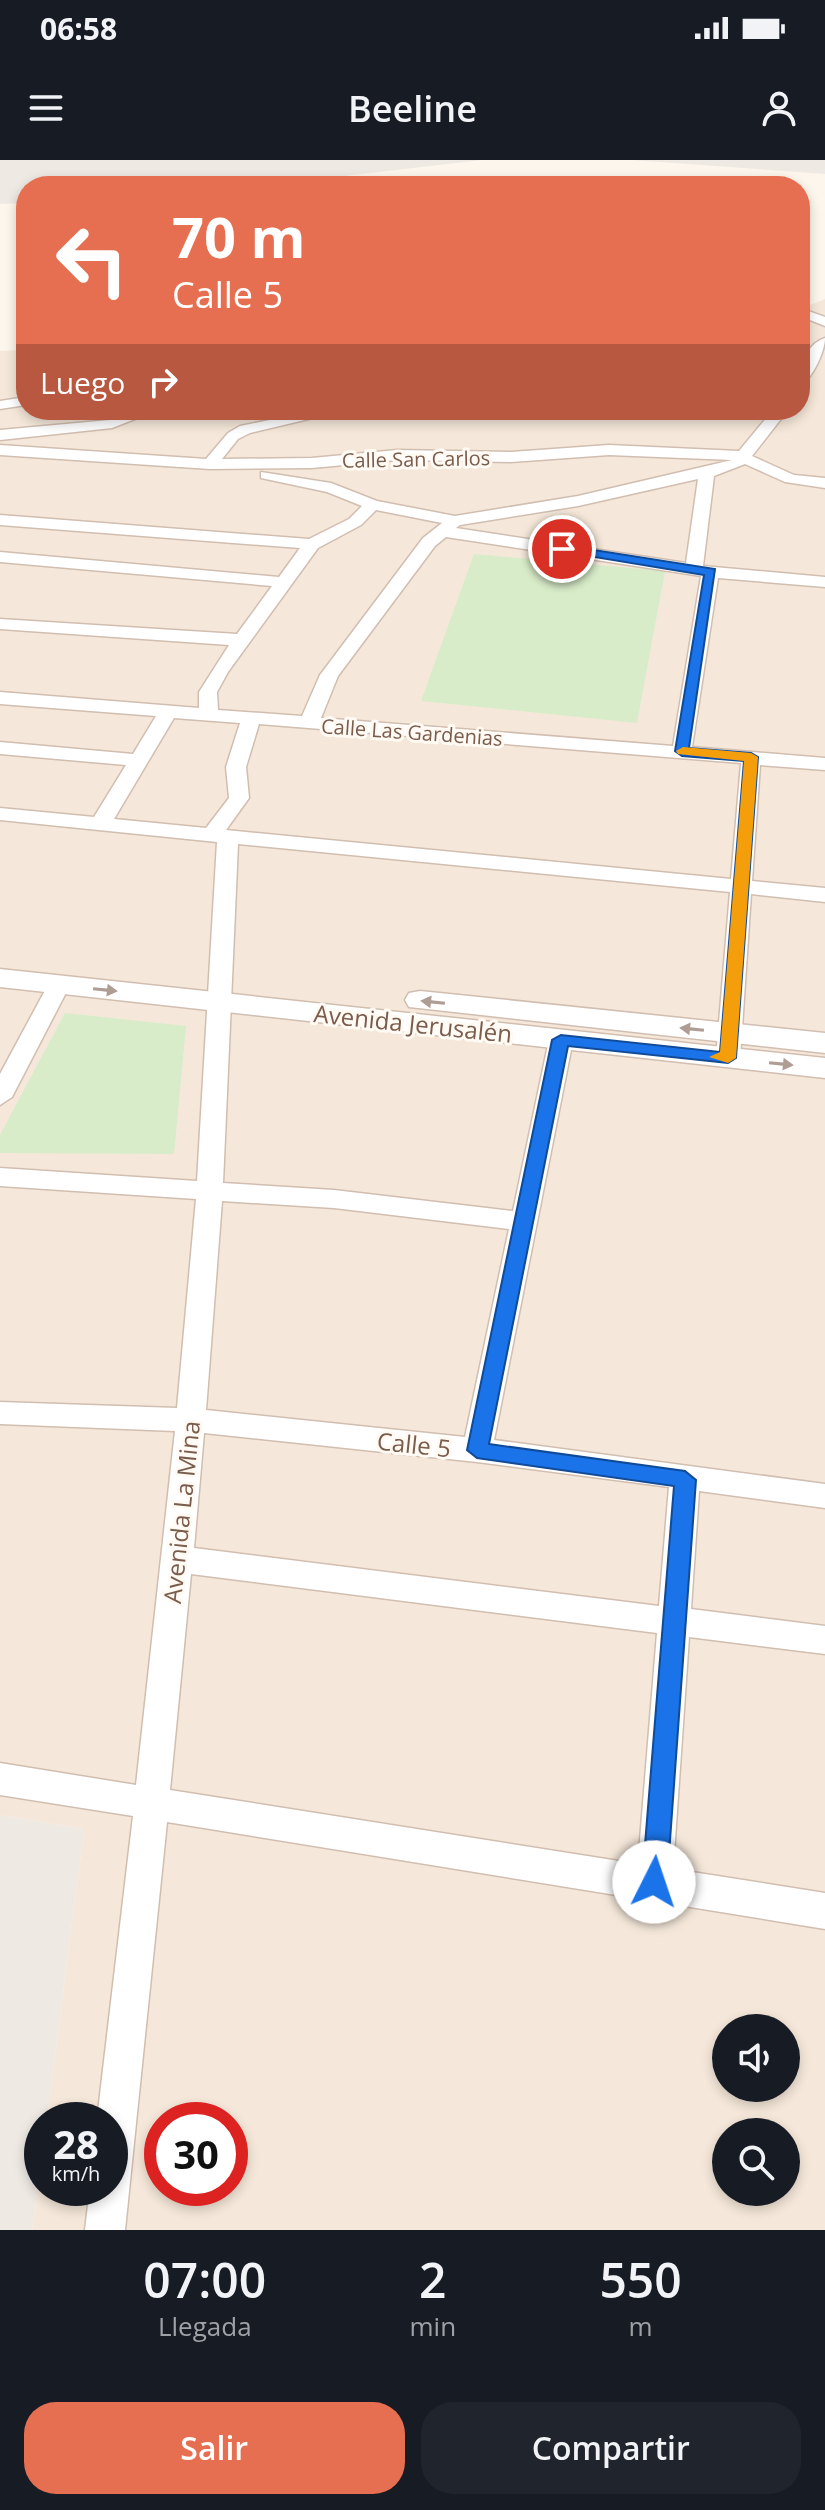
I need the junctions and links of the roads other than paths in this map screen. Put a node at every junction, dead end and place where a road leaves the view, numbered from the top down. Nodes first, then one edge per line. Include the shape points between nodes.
1 (823, 345) edge
2 (810, 365) edge
3 (123, 420) edge
4 (290, 420) edge
5 (772, 420) edge
6 (0, 435) edge
7 (0, 450) edge
8 (740, 456) junction
9 (825, 462) edge
10 (210, 464) junction
11 (252, 472) dead end
12 (707, 472) junction
13 (825, 483) edge
14 (806, 484) junction
15 (373, 505) junction
16 (0, 520) edge
17 (448, 526) junction
18 (312, 544) junction
19 (0, 557) edge
20 (702, 570) junction
21 (283, 582) junction
22 (825, 582) edge
23 (0, 624) edge
24 (239, 640) junction
25 (0, 698) edge
26 (168, 712) junction
27 (208, 715) junction
28 (251, 719) junction
29 (308, 725) junction
30 (0, 748) edge
31 (682, 751) junction
32 (751, 757) junction
33 (139, 760) junction
34 (825, 764) edge
35 (0, 814) edge
36 (100, 825) junction
37 (219, 838) junction
38 (741, 887) junction
39 (825, 895) edge
40 (0, 957) edge
41 (0, 978) edge
42 (59, 985) junction
43 (223, 991) junction
44 (561, 1040) junction
45 (825, 1043) edge
46 (728, 1046) junction
47 (825, 1068) edge
48 (0, 1097) edge
49 (0, 1177) edge
50 (208, 1189) junction
51 (523, 1221) junction
52 (0, 1413) edge
53 (191, 1420) junction
54 (477, 1450) junction
55 (685, 1480) junction
56 (825, 1496) edge
57 (176, 1559) junction
58 (674, 1620) junction
59 (825, 1640) edge
60 (0, 1779) edge
61 (150, 1804) junction
62 (654, 1882) junction
63 (825, 1911) edge
64 (119, 2102) edge
65 (108, 2206) edge
66 (105, 2230) edge

1 - 2 street
3 - 6 street
4 - 10 street via 245,429
5 - 8 street
7 - 10 street, Calle San Carlos
8 - 10 street, Calle San Carlos via 609,450
8 - 12 street via 737,464
8 - 14 street, Calle San Carlos
9 - 14 street
11 - 15 street via 331,488
12 - 17 street
12 - 20 street via 694,549
13 - 14 street, Calle San Carlos
15 - 17 street
15 - 18 street via 355,522
16 - 18 street
17 - 20 street
17 - 29 street via 329,675
18 - 21 street
19 - 21 street
20 - 22 street
20 - 31 street
21 - 24 street
23 - 24 street
24 - 27 street via 208,692
25 - 26 street, Calle Las Gardenias
26 - 27 street, Calle Las Gardenias
26 - 33 street
27 - 28 street, Calle Las Gardenias
28 - 29 street, Calle Las Gardenias
28 - 37 street via 236,767 239,798
29 - 31 street, Calle Las Gardenias
30 - 33 street
31 - 32 street, Calle Las Gardenias
32 - 34 street, Calle Las Gardenias
32 - 38 street
33 - 36 street
35 - 36 street
36 - 37 street
37 - 38 street
37 - 43 street, Avenida La Mina
38 - 39 street
38 - 46 street
40 - 43 street, Avenida Jerusalén
41 - 42 street, Avenida Jerusalén
42 -> 43 street, Avenida Jerusalén
42 - 48 street
43 - 44 street, Avenida Jerusalén
46 -> 43 street, Avenida Jerusalén
43 - 50 street, Avenida La Mina
44 - 46 street, Avenida Jerusalén
44 - 51 street
45 - 46 street, Avenida Jerusalén
46 -> 47 street, Avenida Jerusalén
49 - 50 street
50 - 51 street
50 - 53 street, Avenida La Mina
51 - 54 street
52 - 53 street, Calle 5
53 - 54 street, Calle 5
53 - 57 street, Avenida La Mina
54 - 55 street, Calle 5
55 - 56 street, Calle 5
55 - 58 street
57 - 58 street
57 - 61 street, Avenida La Mina
58 - 59 street
58 - 62 street
60 - 61 street
61 - 62 street
61 - 64 street, Avenida La Mina
62 - 63 street
65 - 66 street, Avenida La Mina

